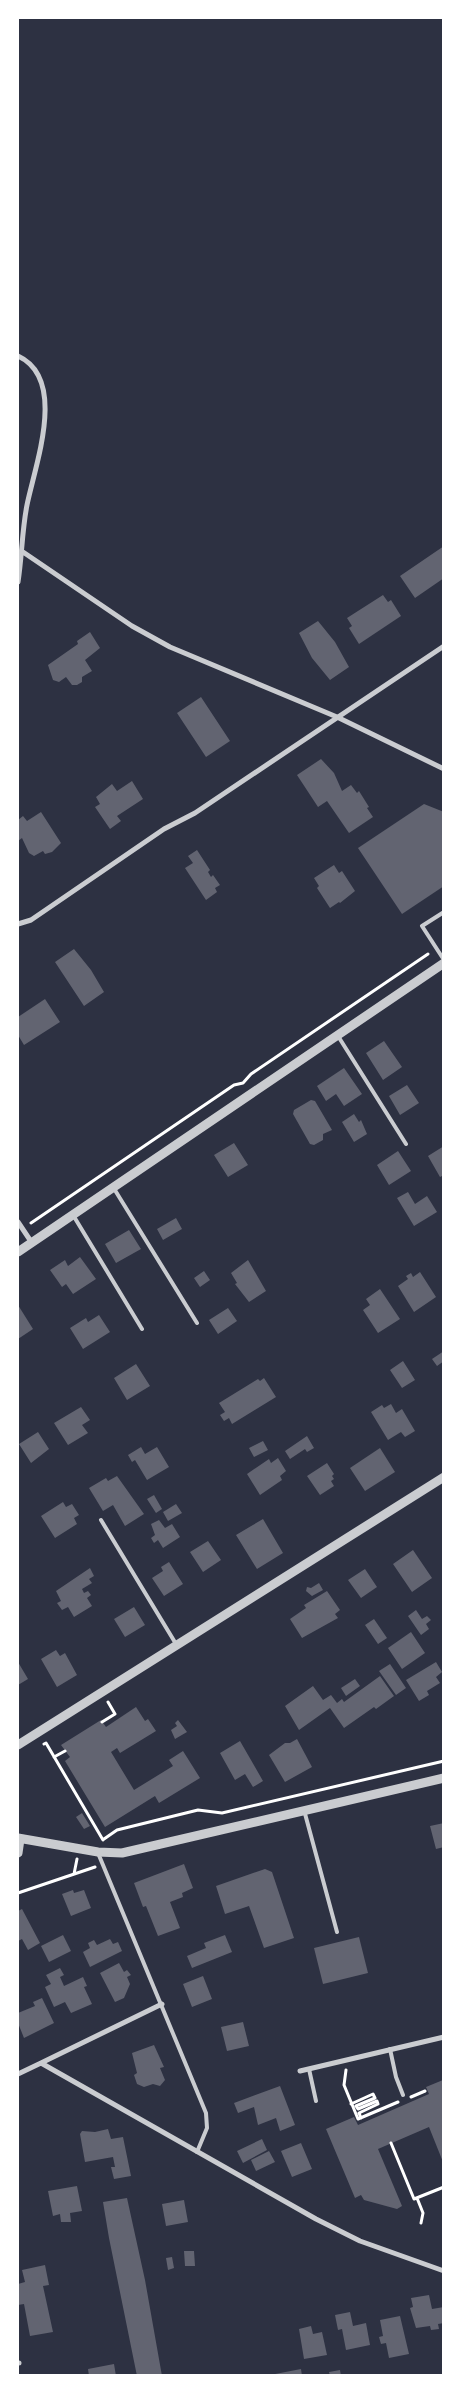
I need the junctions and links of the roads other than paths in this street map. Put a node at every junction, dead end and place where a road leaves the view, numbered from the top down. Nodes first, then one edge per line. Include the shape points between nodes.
1 (18, 356) edge
2 (23, 552) junction
3 (18, 582) edge
4 (444, 646) edge
5 (337, 718) junction
6 (444, 769) edge
7 (444, 912) edge
8 (18, 924) edge
9 (444, 962) edge
10 (338, 1035) junction
11 (406, 1144) dead end
12 (113, 1187) junction
13 (73, 1215) junction
14 (18, 1222) edge
15 (32, 1243) junction
16 (18, 1252) edge
17 (197, 1323) dead end
18 (142, 1329) dead end
19 (444, 1477) edge
20 (101, 1520) dead end
21 (177, 1645) junction
22 (18, 1745) edge
23 (444, 1778) edge
24 (304, 1810) junction
25 (19, 1839) edge
26 (98, 1852) junction
27 (18, 1853) edge
28 (336, 1932) dead end
29 (162, 2004) junction
30 (444, 2037) edge
31 (390, 2049) junction
32 (41, 2063) junction
33 (309, 2069) junction
34 (300, 2071) dead end
35 (18, 2074) edge
36 (403, 2095) dead end
37 (316, 2101) dead end
38 (197, 2152) junction
39 (444, 2271) edge

1 - 2 street via 34,368 43,388 45,423 26,508
2 - 3 street
2 - 5 street via 132,626 170,647
4 - 5 street
5 - 6 street
5 - 8 street via 195,813 164,829 31,920
7 - 9 lane via 422,926
9 - 10 street
10 - 11 lane
10 - 12 street
12 - 13 street
12 - 17 lane
13 - 15 street
13 - 18 lane
14 - 15 street
15 - 16 street
19 - 21 street
20 - 21 lane
21 - 22 street
23 - 24 street
24 - 26 street via 122,1853
24 - 28 lane
25 - 26 street
25 - 27 street
26 - 29 lane
29 - 32 street
29 - 38 lane via 208,2121
30 - 31 street
31 - 33 street
31 - 36 lane
32 - 35 street
32 - 38 street
33 - 34 street
33 - 37 lane
38 - 39 street via 360,2241

